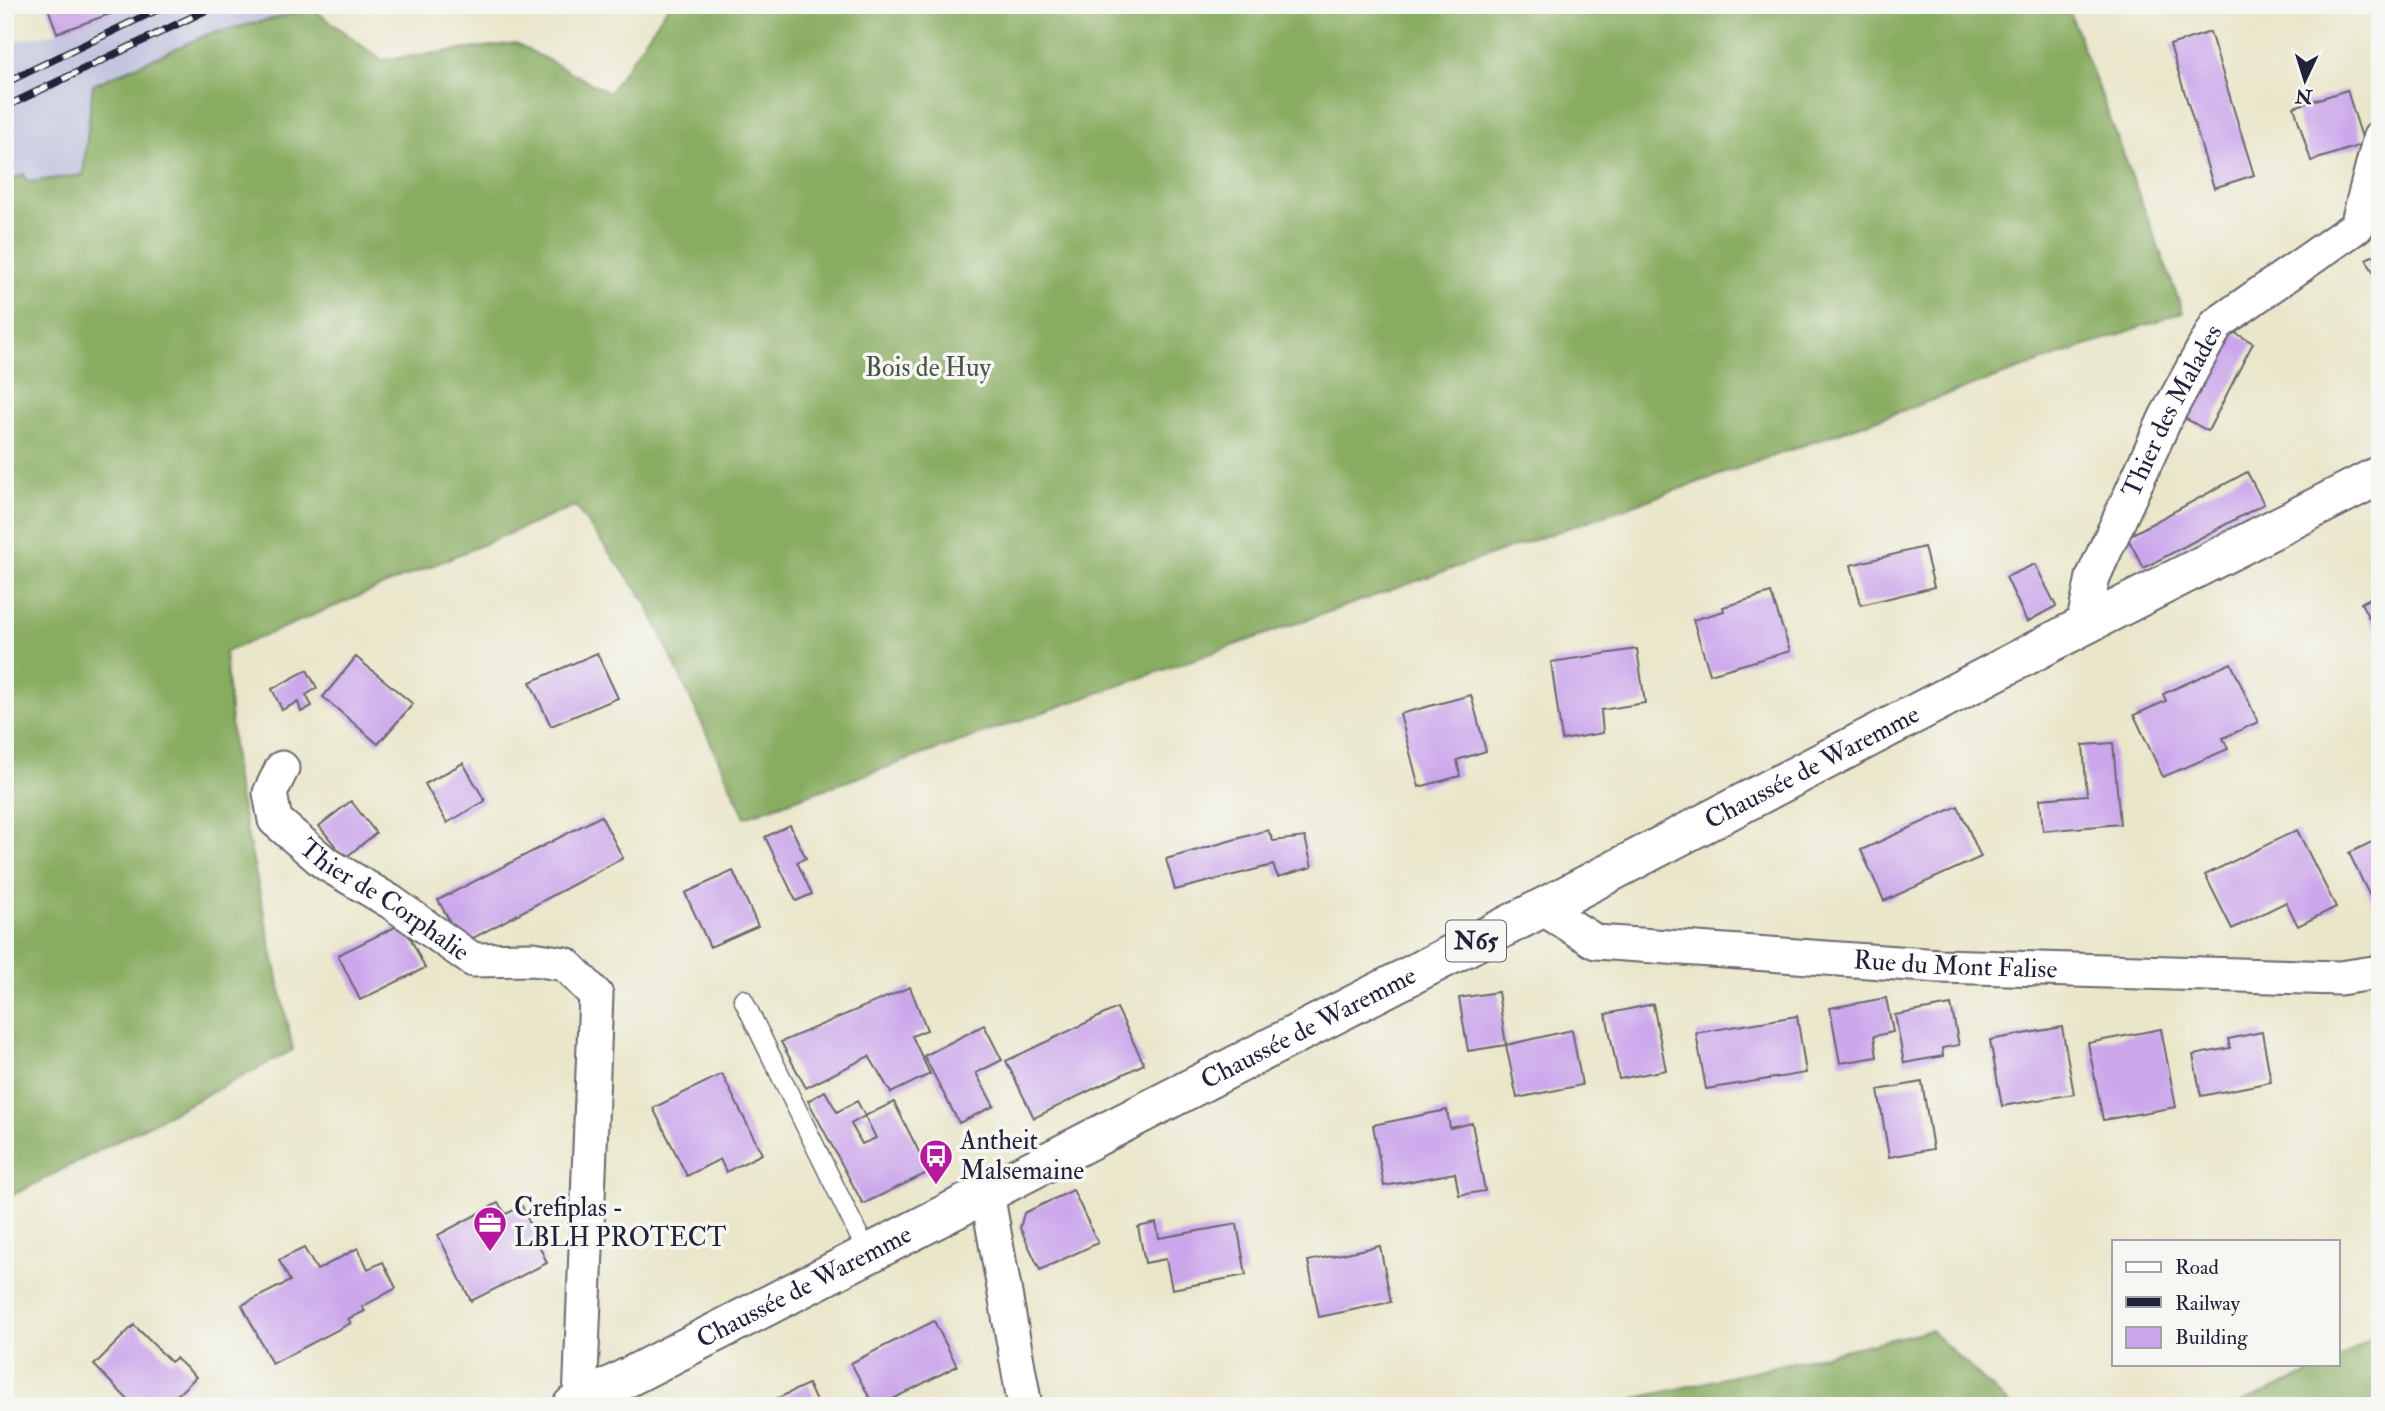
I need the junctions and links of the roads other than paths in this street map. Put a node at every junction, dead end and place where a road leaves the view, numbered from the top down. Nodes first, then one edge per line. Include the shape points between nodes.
1 (2380, 137) edge
2 (2380, 475) edge
3 (2083, 626) junction
4 (282, 768) dead end
5 (1542, 908) junction
6 (2380, 972) edge
7 (743, 999) dead end
8 (988, 1193) junction
9 (868, 1254) junction
10 (576, 1404) edge
11 (1025, 1406) edge

1 - 3 street, Thier des Malades via 2357,226 2217,324 2166,417 2093,577
2 - 3 main road, Chaussée de Waremme / N65
3 - 5 main road, Chaussée de Waremme / N65
4 - 10 street, Thier de Corphalie via 270,793 275,820 325,863 391,902 473,960 534,959 565,964 596,995
5 - 6 street, Rue du Mont Falise via 1596,942 1940,966 2340,978
5 - 8 main road, Chaussée de Waremme / N65
7 - 9 lane
8 - 9 main road, Chaussée de Waremme / N65
8 - 11 street
9 - 10 main road, Chaussée de Waremme / N65

